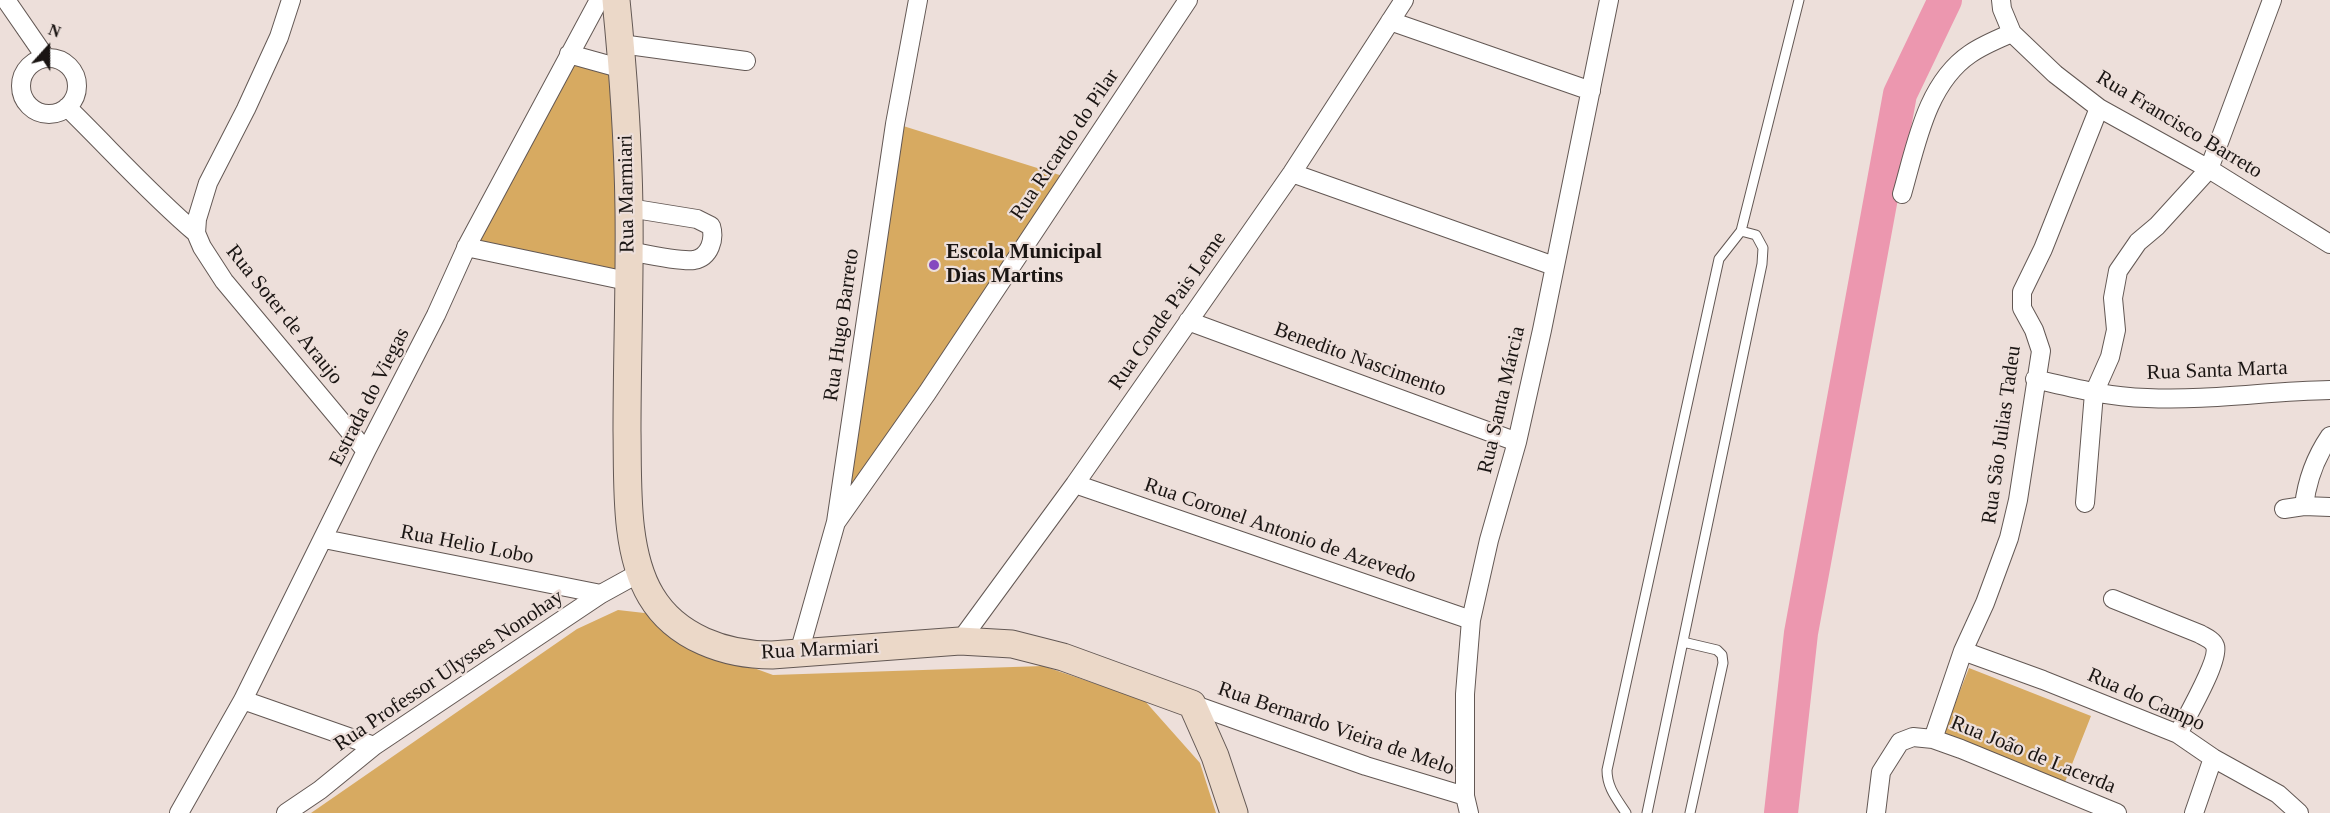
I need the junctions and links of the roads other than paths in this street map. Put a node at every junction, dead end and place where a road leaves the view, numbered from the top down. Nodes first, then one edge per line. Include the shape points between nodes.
1 (6, 0) edge
2 (291, 0) edge
3 (599, 0) edge
4 (616, 0) edge
5 (918, 0) edge
6 (1188, 0) edge
7 (1404, 0) edge
8 (1609, 0) edge
9 (1799, 0) edge
10 (2001, 0) edge
11 (2272, 0) edge
12 (1390, 21) junction
13 (2012, 33) junction
14 (569, 54) junction
15 (622, 56) junction
16 (46, 58) junction
17 (746, 61) dead end
18 (1591, 91) junction
19 (67, 107) junction
20 (2099, 108) junction
21 (2209, 169) junction
22 (1292, 173) junction
23 (1902, 194) dead end
24 (629, 208) junction
25 (1741, 231) junction
26 (196, 233) junction
27 (2330, 244) edge
28 (466, 247) junction
29 (629, 251) junction
30 (1554, 266) junction
31 (627, 281) junction
32 (1188, 321) junction
33 (2035, 379) junction
34 (2330, 390) edge
35 (2094, 393) junction
36 (2330, 436) edge
37 (1517, 442) junction
38 (366, 451) junction
39 (1075, 484) junction
40 (2085, 503) dead end
41 (2304, 506) junction
42 (2330, 507) edge
43 (2284, 509) dead end
44 (836, 522) junction
45 (324, 539) junction
46 (641, 572) junction
47 (601, 594) junction
48 (2113, 599) dead end
49 (1471, 620) junction
50 (960, 640) junction
51 (1683, 642) junction
52 (1962, 651) junction
53 (799, 653) junction
54 (243, 700) junction
55 (1192, 704) junction
56 (2178, 734) junction
57 (1933, 739) junction
58 (374, 746) junction
59 (2213, 758) junction
60 (1467, 804) edge
61 (179, 813) edge
62 (286, 813) edge
63 (1234, 813) edge
64 (1626, 813) edge
65 (1647, 813) edge
66 (1690, 813) edge
67 (1876, 813) edge
68 (2117, 813) edge
69 (2194, 813) edge
70 (2299, 813) edge

1 - 16 street
2 - 26 street via 279,37 208,183
3 - 14 street, Estrada do Viegas
4 - 15 street, Rua Marmiari
5 - 44 street, Rua Hugo Barreto via 895,124
6 - 44 street, Rua Ricardo do Pilar via 927,393
7 - 12 street, Rua Conde Pais Leme
8 - 18 street, Rua Santa Márcia
9 - 25 lane
10 - 13 street, Rua Francisco Barreto
11 - 21 street
12 - 18 street
12 - 22 street, Rua Conde Pais Leme
13 - 20 street, Rua Francisco Barreto
13 - 23 street via 1970,54 1941,85 1930,104
14 - 15 street
14 - 28 street, Estrada do Viegas
15 - 17 street
15 - 24 street, Rua Marmiari
16 - 19 street via 58,59 75,75 74,98
16 - 19 street via 26,69 21,91 34,110 46,114
18 - 30 street, Rua Santa Márcia
19 - 26 street
20 - 21 street, Rua Francisco Barreto
20 - 33 street, Rua São Julias Tadeu via 2022,292 2022,308 2041,351
21 - 27 street, Rua Francisco Barreto
21 - 35 street via 2138,242 2118,271 2113,298 2116,330 2110,357
22 - 30 street
22 - 32 street, Rua Conde Pais Leme
24 - 29 street, Rua Marmiari
24 - 29 street via 697,219 711,226 713,233 705,254 693,260
25 - 51 lane via 1756,235 1763,248 1762,264
25 - 64 lane via 1719,260 1607,770 1610,789
26 - 38 street, Rua Soter de Araujo via 224,281
28 - 31 street
28 - 38 street, Estrada do Viegas
29 - 31 street, Rua Marmiari
30 - 37 street, Rua Santa Márcia
31 - 46 street, Rua Marmiari via 628,477 631,528
32 - 37 street, Benedito Nascimento
32 - 39 street, Rua Conde Pais Leme
33 - 35 street, Rua Santa Marta
33 - 52 street, Rua São Julias Tadeu via 2009,538 1989,595
34 - 35 street, Rua Santa Marta via 2190,398
35 - 40 street
36 - 41 street via 2310,473
37 - 49 street, Rua Santa Márcia
38 - 45 street, Estrada do Viegas
39 - 49 street, Rua Coronel Antonio de Azevedo
39 - 50 street, Rua Conde Pais Leme
41 - 42 street
41 - 43 street
44 - 53 street, Rua Hugo Barreto
45 - 47 street, Rua Helio Lobo
45 - 54 street, Estrada do Viegas
46 - 47 street, Rua Professor Ulysses Nonohay
46 - 53 street, Rua Marmiari via 651,597 683,629 703,642 743,653
47 - 58 street, Rua Professor Ulysses Nonohay
48 - 56 street via 2200,634 2215,646 2214,661
49 - 60 street, Rua Santa Márcia via 1465,694
50 - 53 street, Rua Marmiari
50 - 55 street, Rua Marmiari via 1012,644 1041,651
51 - 65 lane
51 - 66 lane via 1717,650 1723,663
52 - 56 street, Rua do Campo
52 - 57 street, Rua São Julias Tadeu
54 - 58 street
54 - 61 street, Estrada do Viegas
55 - 60 street, Rua Bernardo Vieira de Melo
55 - 63 street
56 - 59 street, Rua do Campo
57 - 67 street via 1913,737 1900,742 1881,772
57 - 68 street, Rua João de Lacerda
58 - 62 street, Rua Professor Ulysses Nonohay
59 - 69 street
59 - 70 street, Rua do Campo via 2278,794

